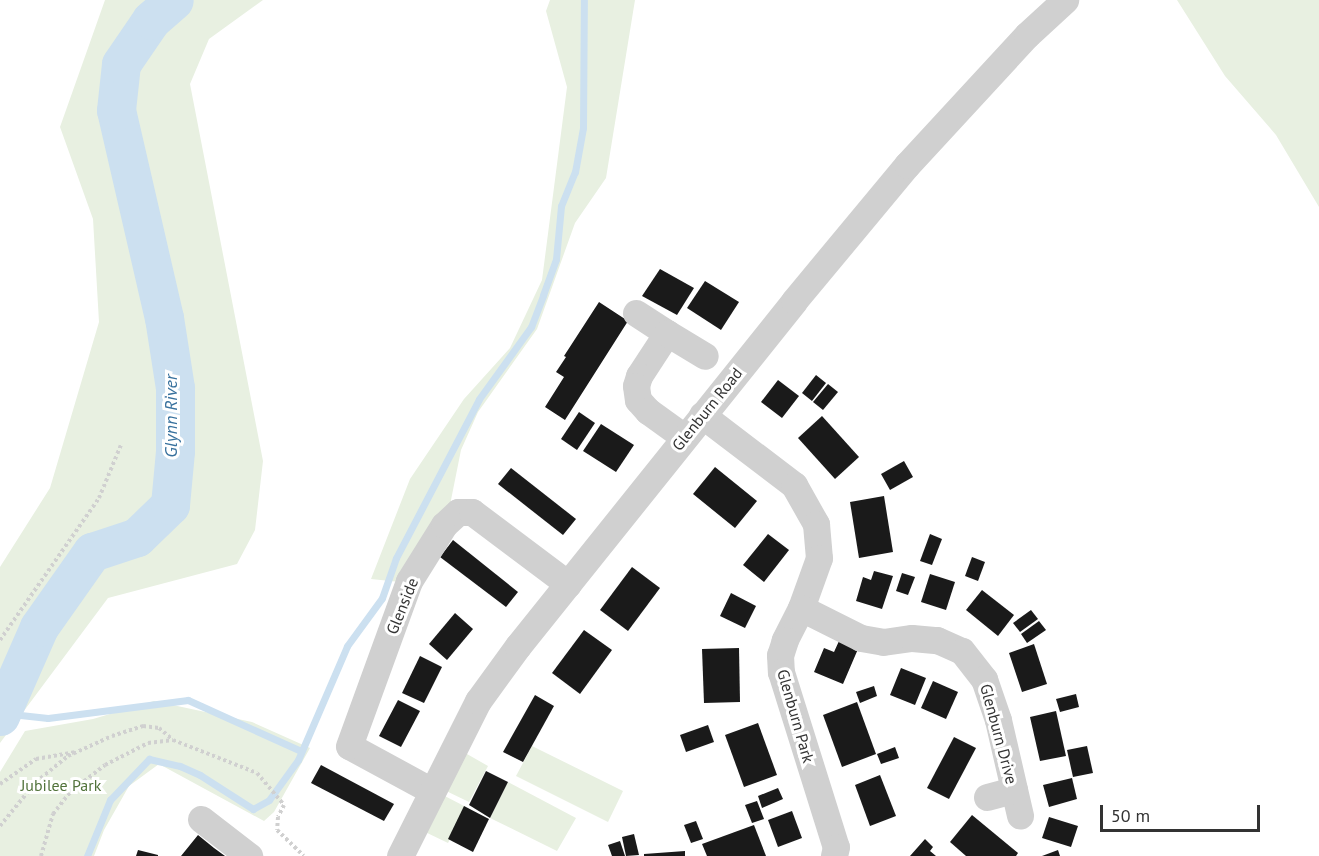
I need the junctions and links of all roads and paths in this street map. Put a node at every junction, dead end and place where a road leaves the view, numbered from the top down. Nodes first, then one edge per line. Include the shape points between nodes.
1 (1065, 0) edge
2 (636, 313) dead end
3 (667, 333) junction
4 (705, 356) dead end
5 (702, 415) junction
6 (684, 438) junction
7 (120, 445) dead end
8 (568, 584) junction
9 (801, 608) junction
10 (0, 640) edge
11 (173, 740) junction
12 (81, 750) junction
13 (0, 784) edge
14 (432, 791) junction
15 (987, 797) dead end
16 (201, 819) dead end
17 (0, 826) edge
18 (843, 852) edge
19 (41, 856) edge
20 (249, 856) edge
21 (304, 856) edge
22 (400, 856) edge

1 - 5 street, Glenburn Road via 1027,35 907,165
2 - 3 street
3 - 4 street
3 - 6 street via 639,376 636,391 644,408
5 - 6 street, Glenburn Road
5 - 9 street, Glenburn Park via 784,476 811,511 820,544 819,558
6 - 8 street, Glenburn Road
7 - 10 path via 99,498
8 - 14 street, Glenburn Road via 478,701
8 - 14 street, Glenside via 472,512 458,512 444,525 409,582 349,746
9 - 15 street, Glenburn Drive via 861,638 883,642 937,640 962,651 984,680 998,720 1017,802
9 - 18 street, Glenburn Park via 780,655 780,672 836,847
11 - 12 path via 159,728 143,726
11 - 19 path via 148,743 105,765 70,792 53,814
11 - 21 path via 257,773 284,805 277,830
12 - 13 path via 36,759
12 - 17 path via 36,782
14 - 22 street, Glenburn Road
16 - 20 street

